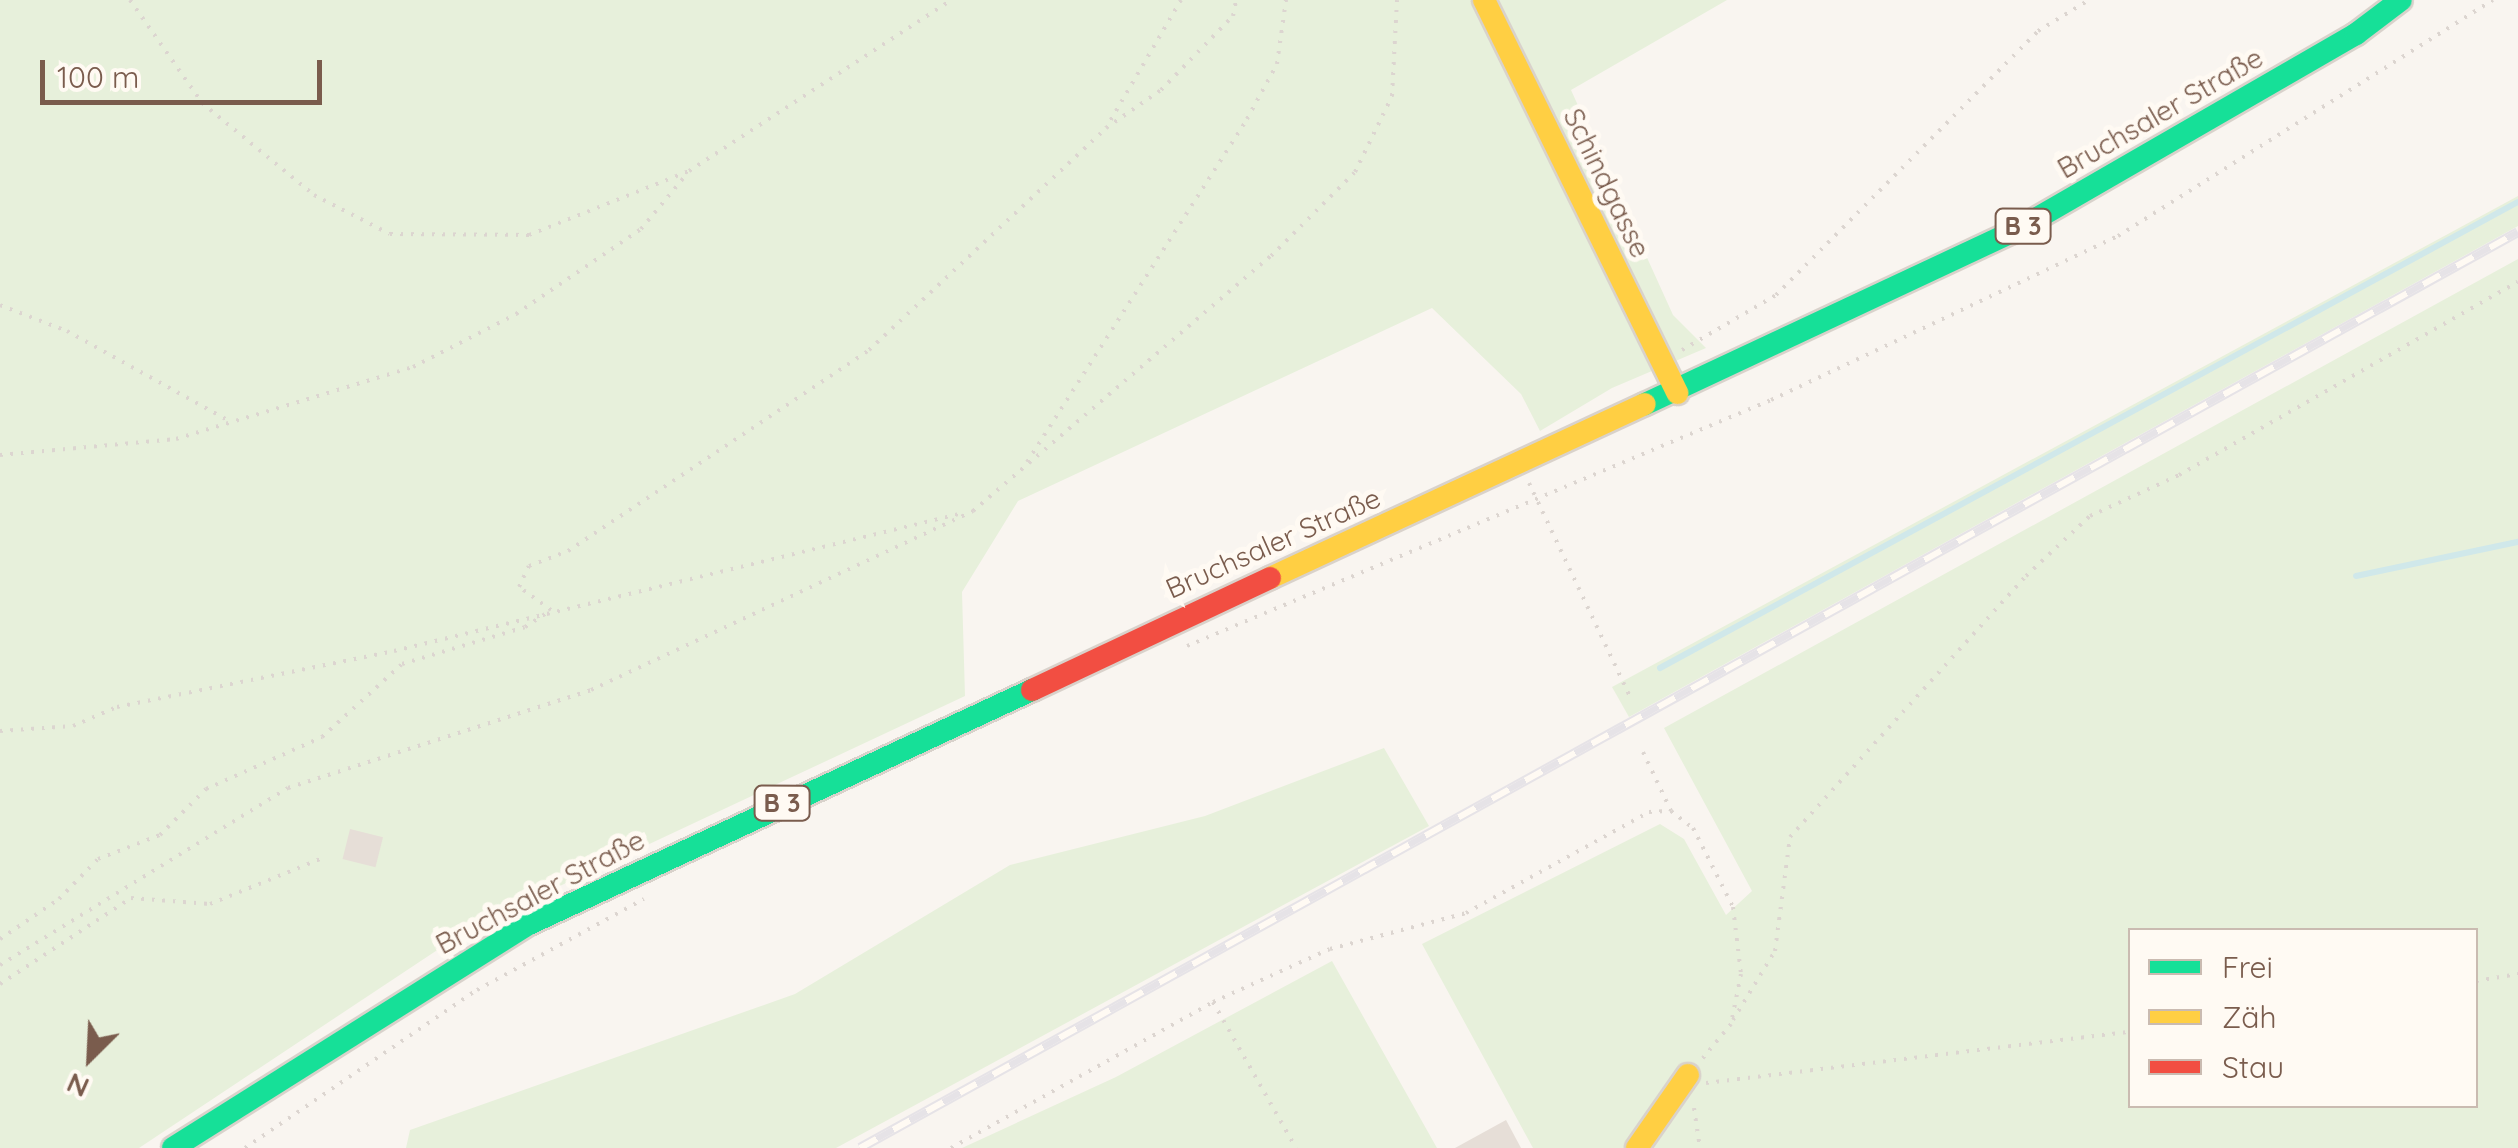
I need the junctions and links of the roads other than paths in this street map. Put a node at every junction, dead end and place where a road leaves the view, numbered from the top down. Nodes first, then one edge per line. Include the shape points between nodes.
1 (1484, 0) edge
2 (2401, 0) edge
3 (1677, 393) junction
4 (1688, 1075) road end
5 (172, 1148) edge
6 (1637, 1148) edge

1 - 3 main road, Schindgasse
2 - 3 main road, Bruchsaler Straße / B 3 via 2356,34 2012,232
3 - 5 main road, Bruchsaler Straße / B 3 via 988,704 529,924
4 - 6 main road

